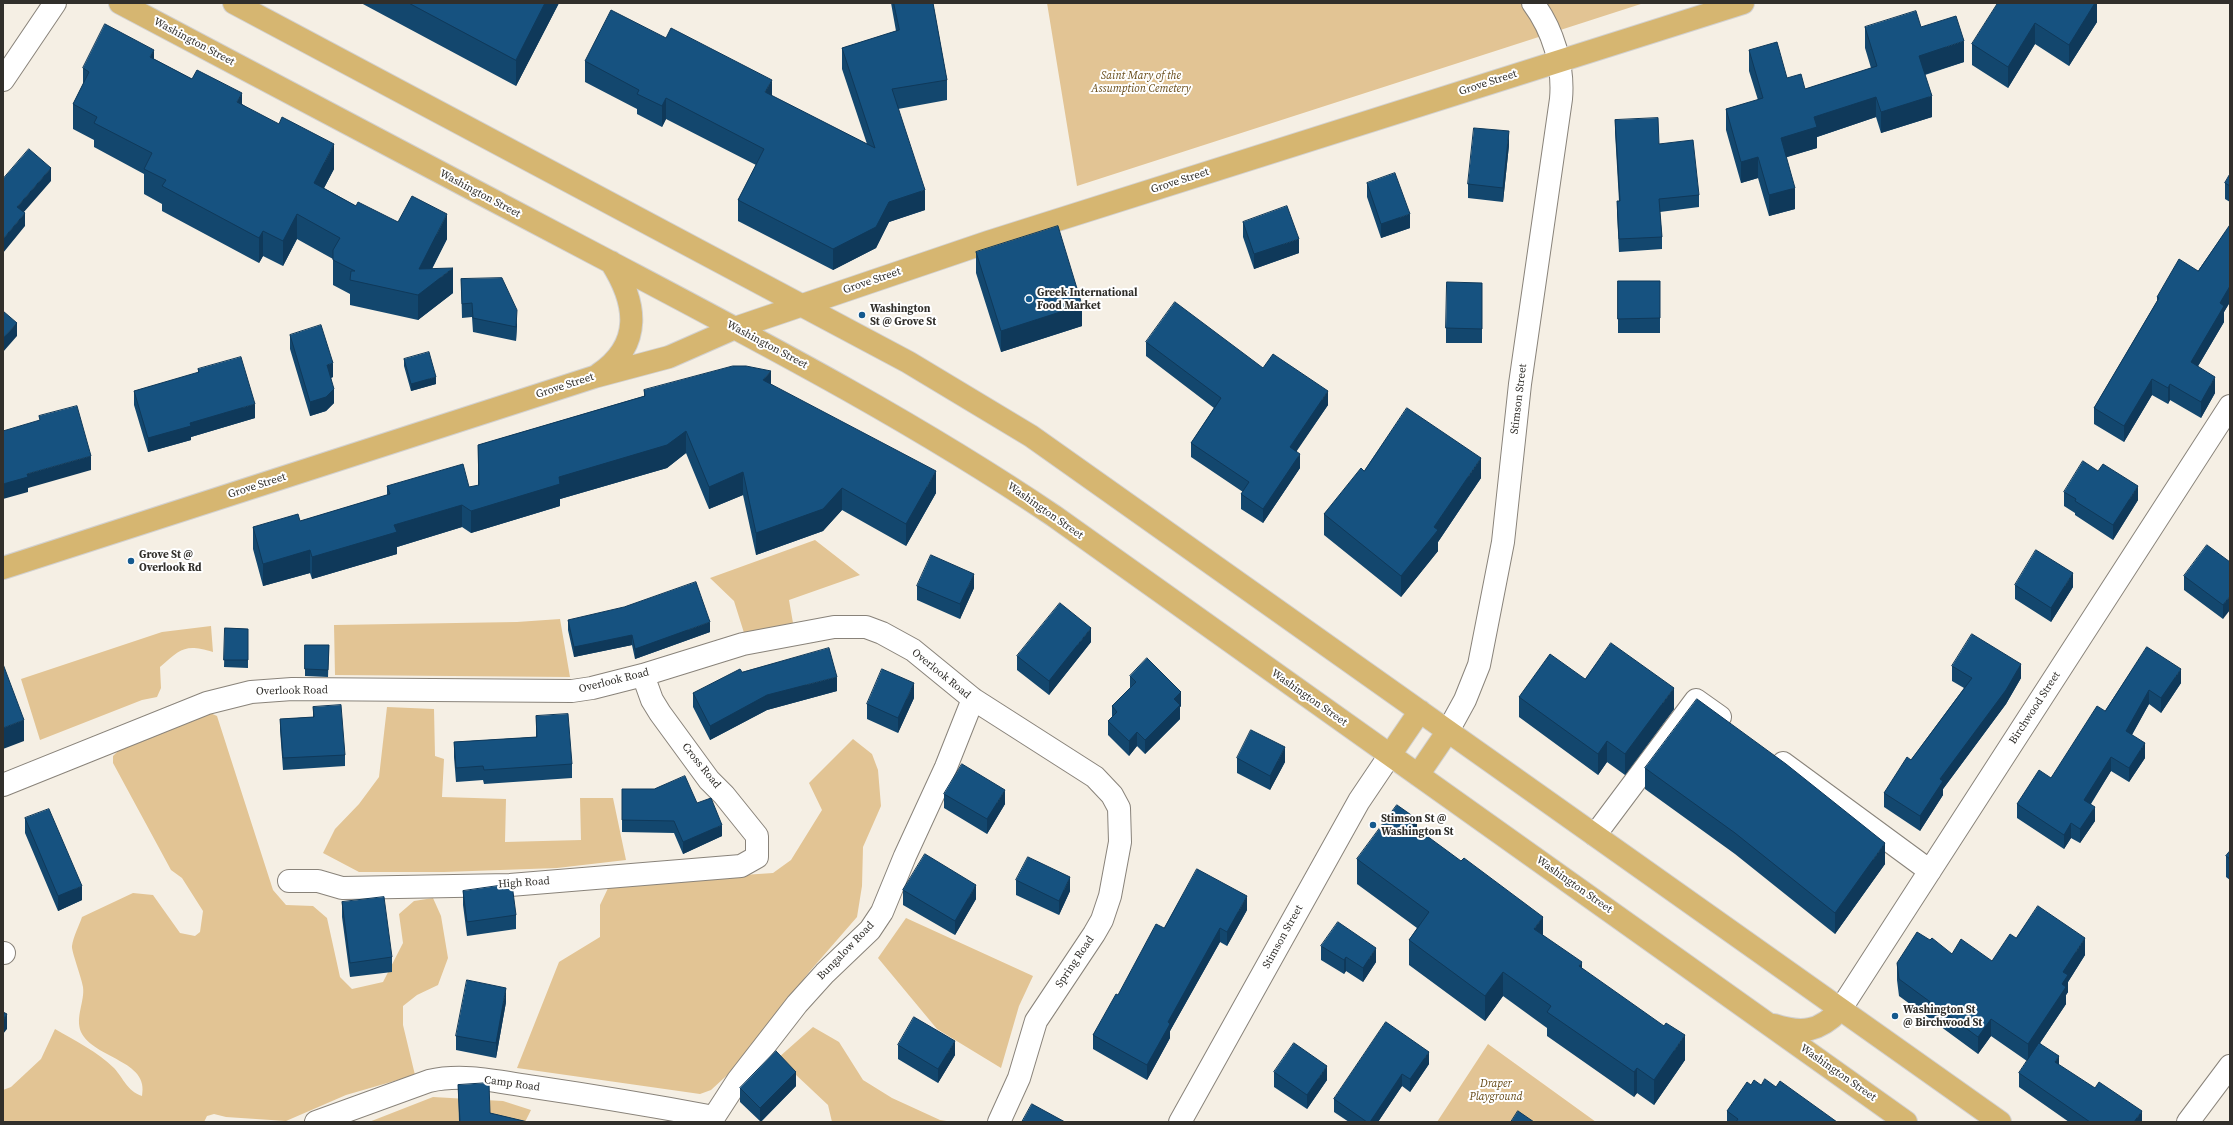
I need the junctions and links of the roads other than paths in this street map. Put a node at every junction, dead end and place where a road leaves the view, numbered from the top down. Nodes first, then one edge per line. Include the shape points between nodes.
1 (55, 3) edge
2 (120, 3) edge
3 (234, 3) edge
4 (1534, 3) edge
5 (1743, 3) edge
6 (1559, 61) junction
7 (3, 80) edge
8 (611, 262) junction
9 (800, 306) junction
10 (735, 328) junction
11 (594, 377) junction
12 (2230, 406) edge
13 (3, 568) edge
14 (643, 675) junction
15 (973, 699) junction
16 (1420, 711) junction
17 (1734, 727) edge
18 (1448, 731) junction
19 (1766, 750) edge
20 (1390, 755) junction
21 (1418, 775) junction
22 (3, 785) edge
23 (1112, 795) joint
24 (1595, 835) junction
25 (756, 857) joint
26 (1930, 871) junction
27 (289, 881) dead end
28 (1840, 1010) junction
29 (1765, 1022) junction
30 (2230, 1066) edge
31 (714, 1117) joint
32 (316, 1122) edge
33 (1000, 1122) edge
34 (1180, 1122) edge
35 (1906, 1122) edge
36 (2000, 1122) edge
37 (2188, 1122) edge

1 - 7 street
2 - 8 main road, Washington Street
3 - 9 main road
4 - 6 street, Stimson Street via 1547,25
5 - 6 main road, Grove Street
6 - 9 main road, Grove Street via 996,240
6 - 18 street, Stimson Street via 1562,73 1561,99 1520,384 1503,542 1479,665
8 - 10 main road, Washington Street
8 - 11 main road via 621,278 632,321 626,346 618,358
9 - 10 main road, Grove Street
9 - 16 main road via 908,362 1031,436
10 - 11 main road, Grove Street via 668,357
10 - 20 main road, Washington Street via 860,395 1006,484
11 - 13 main road, Grove Street
12 - 26 street, Birchwood Street
14 - 15 street, Overlook Road via 743,644 850,626 866,627 913,650
14 - 22 street, Overlook Road via 592,688 549,692 292,689 251,692 207,703
14 - 25 street, Cross Road via 660,713 709,780 757,836
15 - 23 street, Overlook Road via 1084,769
15 - 31 street, Bungalow Road via 882,912 870,930 825,972 797,1004 738,1080
16 - 18 main road
16 - 20 main road
17 - 24 street via 1696,700
18 - 21 main road
18 - 24 main road
19 - 26 street
20 - 21 main road, Washington Street
20 - 34 street, Stimson Street via 1359,801
21 - 29 main road, Washington Street
23 - 33 street, Spring Road via 1119,808 1120,842 1110,896 1102,920 1036,1021 1018,1078
24 - 28 main road
25 - 27 street, High Road via 741,866 727,868 510,885 342,888 318,881
26 - 28 street, Birchwood Street
28 - 29 main road via 1820,1027 1808,1030 1794,1030
28 - 36 main road
29 - 35 main road, Washington Street
30 - 37 street
31 - 32 street, Camp Road via 608,1098 448,1077 429,1081

